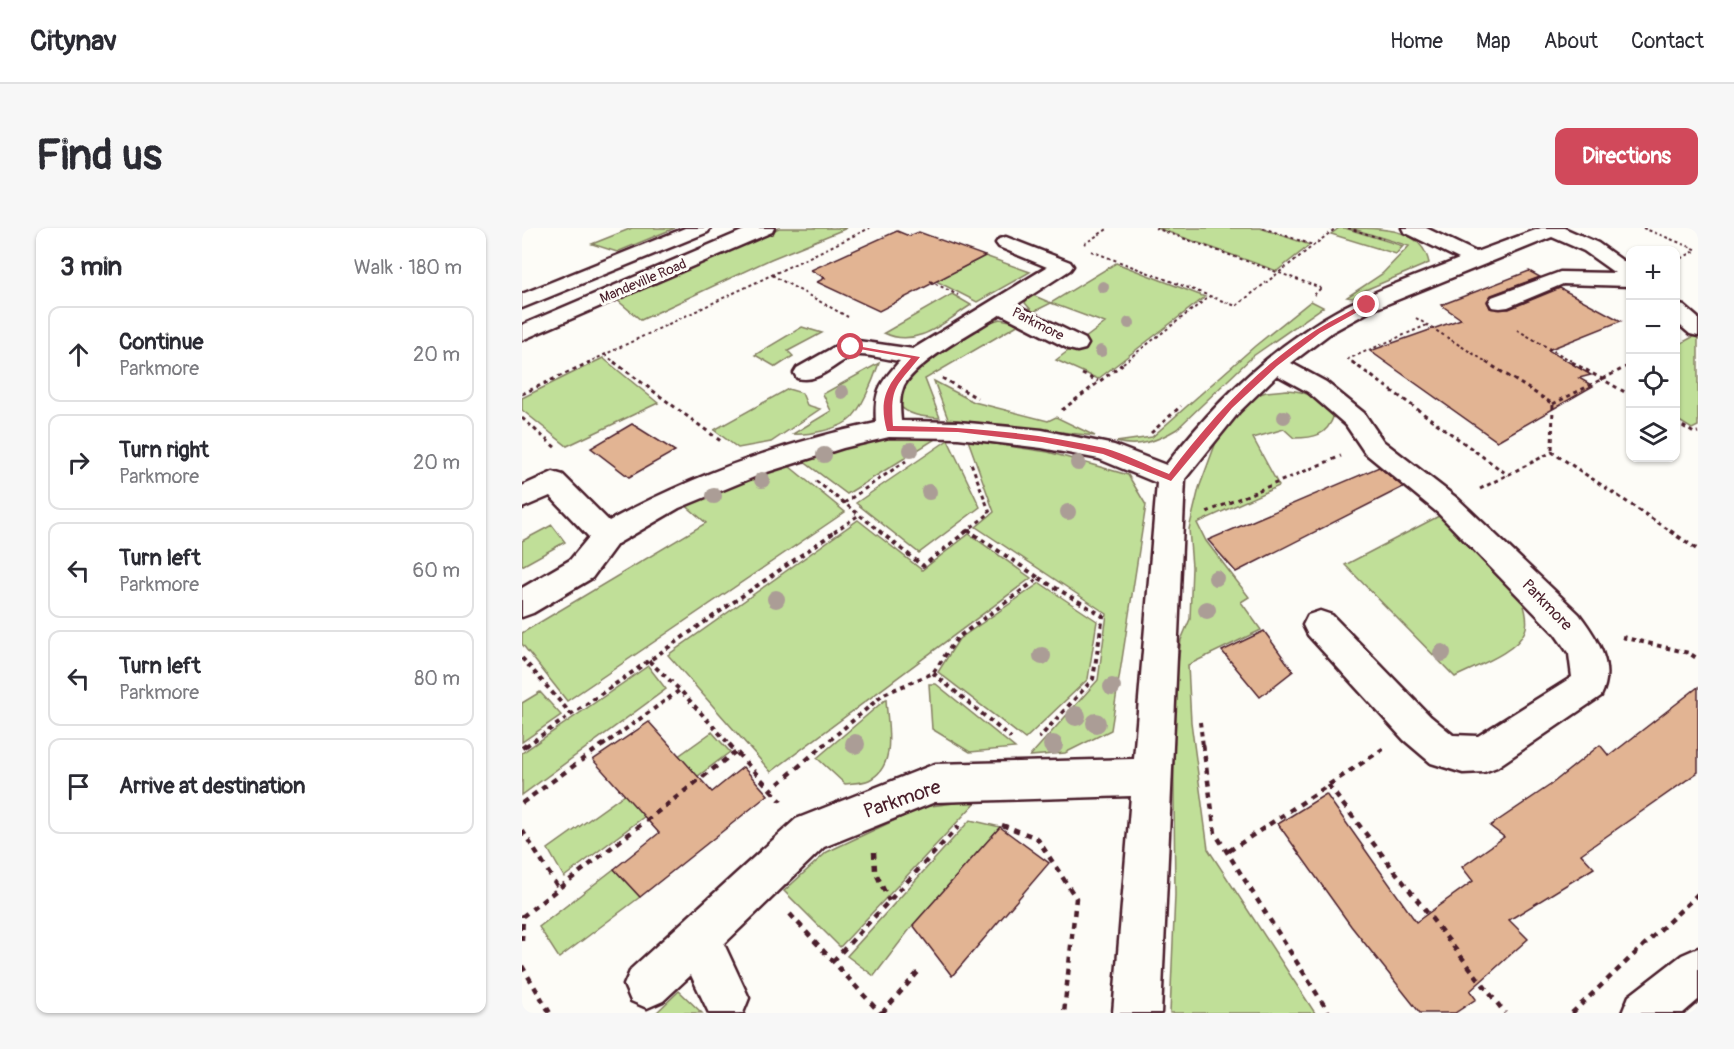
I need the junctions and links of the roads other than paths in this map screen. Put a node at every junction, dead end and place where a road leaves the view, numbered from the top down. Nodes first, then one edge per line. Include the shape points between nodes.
1 (701, 228) edge
2 (765, 228) edge
3 (1411, 228) edge
4 (1554, 229) edge
5 (1006, 243) dead end
6 (1474, 260) junction
7 (1626, 272) edge
8 (1626, 280) edge
9 (522, 302) edge
10 (1500, 302) dead end
11 (1000, 305) junction
12 (1680, 314) edge
13 (1698, 329) edge
14 (522, 333) edge
15 (1077, 344) dead end
16 (916, 357) junction
17 (1275, 364) junction
18 (806, 373) dead end
19 (889, 429) junction
20 (1171, 478) junction
21 (522, 498) edge
22 (606, 536) junction
23 (522, 604) edge
24 (1320, 625) dead end
25 (1152, 777) junction
26 (697, 937) junction
27 (1698, 971) edge
28 (647, 985) dead end
29 (726, 998) dead end
30 (1137, 1013) edge
31 (1646, 1013) edge

1 - 9 street, Mandeville Road
2 - 14 street, Mandeville Road
3 - 6 street
4 - 6 street
4 - 7 street via 1591,247
5 - 11 street, Parkmore via 1063,266
6 - 17 street via 1367,305 1318,332
8 - 10 street via 1560,278
11 - 15 street, Parkmore
11 - 16 street, Parkmore
12 - 13 street
16 - 18 street via 851,347
16 - 19 street, Parkmore via 892,384 887,402
17 - 20 street via 1229,406
17 - 24 street, Parkmore via 1317,387 1355,418 1374,447 1448,506 1567,624 1591,664 1589,685 1484,754 1462,755 1444,750 1417,728
19 - 20 street via 958,430 1042,439 1105,451
19 - 22 street via 754,466 669,501
20 - 25 street
21 - 22 street via 554,482
22 - 23 street via 581,569
25 - 26 street, Parkmore via 935,783 810,833
25 - 30 street
26 - 28 street, Parkmore
26 - 29 street
27 - 31 street

